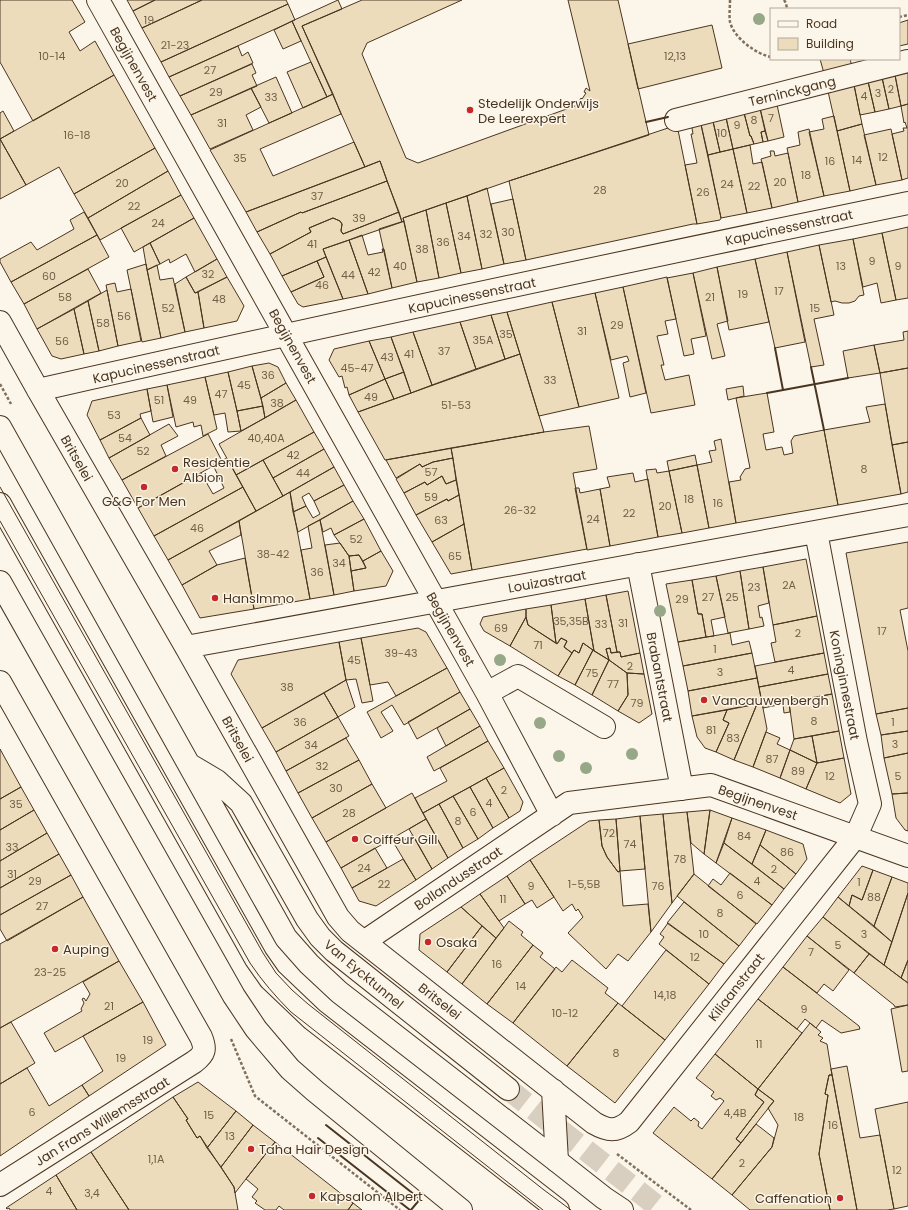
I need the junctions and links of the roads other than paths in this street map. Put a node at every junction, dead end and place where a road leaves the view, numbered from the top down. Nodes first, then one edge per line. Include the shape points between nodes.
1 (98, 0) edge
2 (908, 61) edge
3 (676, 120) dead end
4 (908, 203) edge
5 (0, 322) edge
6 (286, 334) junction
7 (38, 390) junction
8 (0, 427) edge
9 (0, 504) edge
10 (908, 515) edge
11 (816, 532) junction
12 (638, 564) junction
13 (0, 582) edge
14 (435, 601) junction
15 (186, 646) junction
16 (0, 682) edge
17 (487, 693) junction
18 (7, 712) edge
19 (604, 727) dead end
20 (188, 763) junction
21 (682, 789) junction
22 (552, 815) junction
23 (856, 836) junction
24 (908, 856) edge
25 (365, 941) junction
26 (508, 1089) tunnel mouth
27 (553, 1090) junction
28 (612, 1130) joint
29 (558, 1161) junction
30 (0, 1185) edge
31 (543, 1202) edge
32 (461, 1210) edge
33 (558, 1210) edge
34 (622, 1210) edge

1 - 6 street, Begijnenvest
2 - 3 street, Terninckgang
4 - 6 street, Kapucinessenstraat
5 - 7 street, Britselei
6 - 7 street, Kapucinessenstraat
6 - 14 street, Begijnenvest
7 - 15 street, Britselei
8 - 20 street
9 - 31 street via 256,959 270,979 312,1019
10 - 11 street, Louizastraat
11 - 12 street, Louizastraat
11 - 23 street, Koninginnestraat via 870,804
12 - 14 street, Louizastraat
12 - 21 street, Brabantstraat
13 - 32 street via 234,996 256,1030 295,1074
14 - 15 street, Louizastraat
14 - 17 street, Begijnenvest
15 - 25 street, Britselei via 338,917
16 - 18 street
17 - 19 street via 518,676
17 - 22 street, Begijnenvest
18 - 30 street, Jan Frans Willemsstraat via 201,1037 204,1050 194,1062
20 - 26 street, Van Eycktunnel via 217,781 241,804 320,937 334,951
20 - 29 street via 286,938 309,964 339,992
21 - 22 street, Begijnenvest via 569,803
21 - 23 street, Begijnenvest via 711,785
22 - 25 street, Bollandusstraat
23 - 24 street, Begijnenvest
23 - 28 street, Kiliaanstraat via 629,1122 621,1128
25 - 27 street, Britselei
27 - 28 street, Britselei via 594,1123
27 - 29 street
29 - 34 street
31 - 33 street

